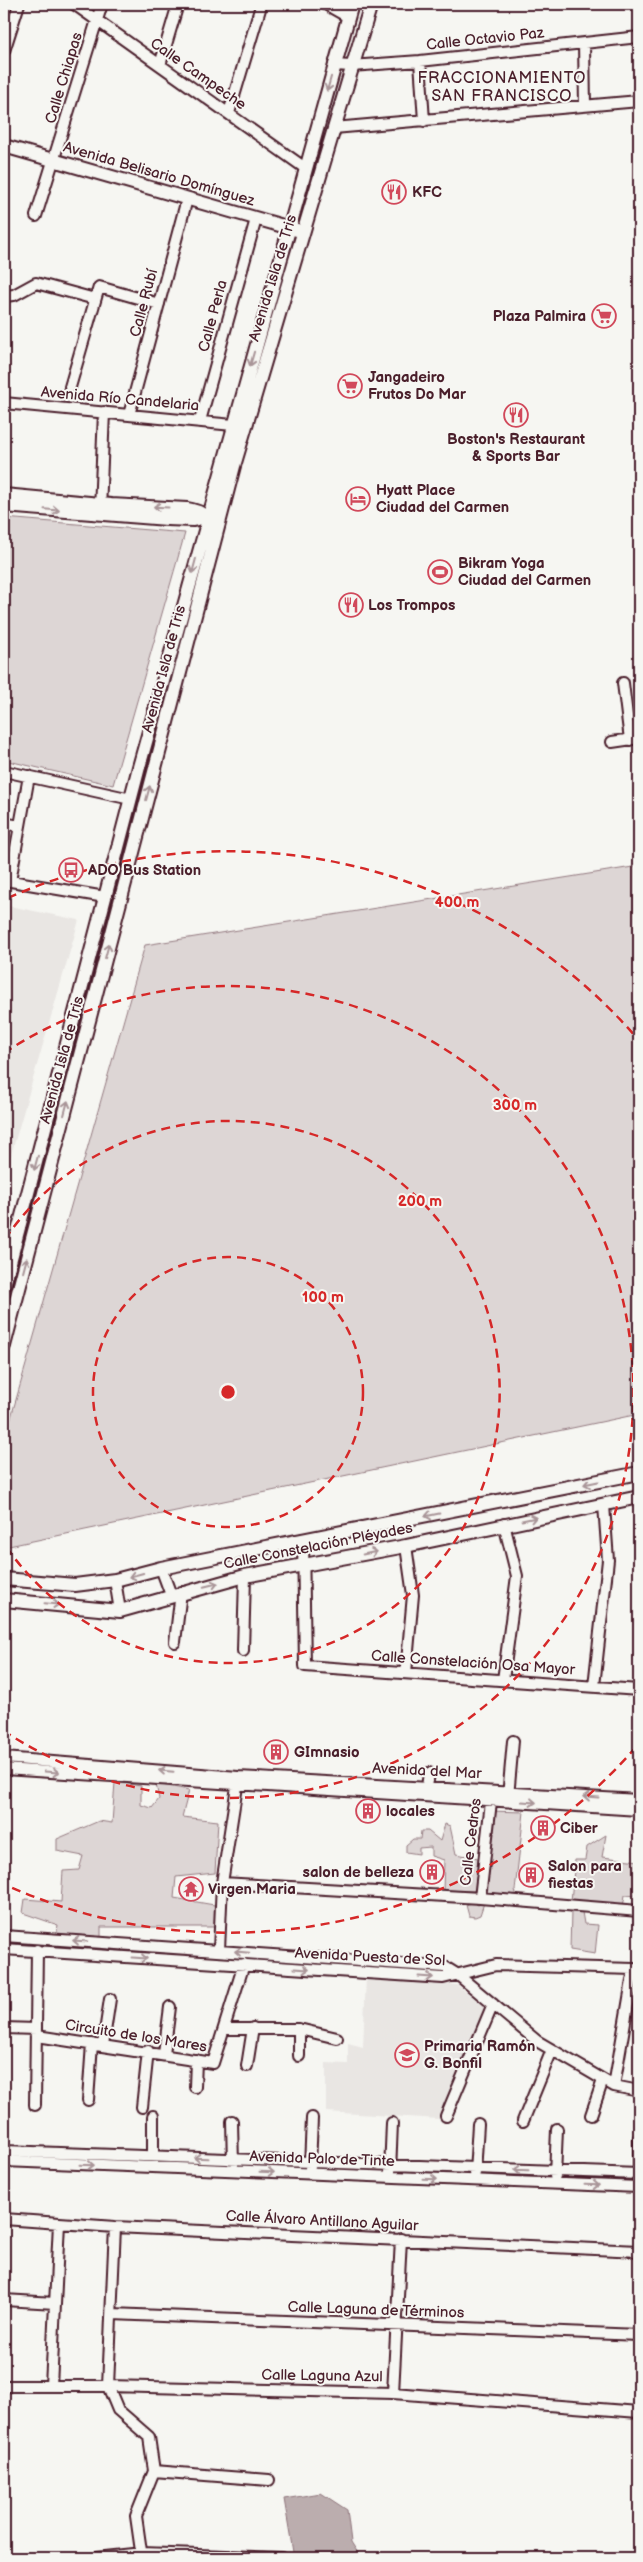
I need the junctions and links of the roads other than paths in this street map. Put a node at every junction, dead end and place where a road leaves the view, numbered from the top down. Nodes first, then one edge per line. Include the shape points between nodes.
1 (19, 4) edge
2 (74, 4) edge
3 (102, 4) edge
4 (178, 4) edge
5 (325, 4) edge
6 (352, 4) edge
7 (371, 4) edge
8 (260, 9) dead end
9 (348, 17) junction
10 (97, 20) junction
11 (639, 37) edge
12 (584, 43) junction
13 (4, 51) edge
14 (420, 61) junction
15 (160, 65) junction
16 (334, 65) junction
17 (351, 66) junction
18 (639, 101) edge
19 (585, 106) junction
20 (228, 114) junction
21 (424, 121) junction
22 (334, 128) junction
23 (4, 146) edge
24 (54, 160) junction
25 (305, 168) junction
26 (187, 199) junction
27 (36, 216) dead end
28 (256, 219) junction
29 (288, 228) junction
30 (304, 232) junction
31 (4, 296) edge
32 (95, 299) junction
33 (159, 304) junction
34 (70, 387) dead end
35 (4, 402) edge
36 (104, 412) junction
37 (129, 415) junction
38 (200, 421) junction
39 (234, 425) junction
40 (221, 493) junction
41 (4, 495) edge
42 (4, 506) edge
43 (100, 509) junction
44 (187, 509) junction
45 (222, 510) junction
46 (208, 517) junction
47 (173, 519) junction
48 (215, 540) junction
49 (200, 546) junction
50 (623, 682) dead end
51 (635, 739) edge
52 (612, 742) dead end
53 (4, 770) edge
54 (29, 776) junction
55 (131, 799) junction
56 (4, 822) edge
57 (19, 826) junction
58 (7, 880) edge
59 (105, 897) junction
60 (9, 1245) edge
61 (6, 1267) edge
62 (4, 1285) edge
63 (4, 1346) edge
64 (639, 1473) edge
65 (639, 1497) edge
66 (604, 1505) junction
67 (504, 1524) junction
68 (303, 1539) junction
69 (406, 1546) junction
70 (305, 1565) junction
71 (161, 1568) junction
72 (245, 1576) junction
73 (4, 1579) edge
74 (115, 1580) junction
75 (176, 1594) junction
76 (4, 1600) edge
77 (120, 1611) junction
78 (175, 1642) dead end
79 (243, 1652) dead end
80 (406, 1673) junction
81 (503, 1680) junction
82 (594, 1686) junction
83 (639, 1690) edge
84 (513, 1741) dead end
85 (4, 1758) edge
86 (4, 1769) edge
87 (429, 1773) dead end
88 (238, 1781) junction
89 (427, 1786) junction
90 (491, 1795) junction
91 (508, 1796) junction
92 (639, 1800) edge
93 (639, 1810) edge
94 (222, 1883) junction
95 (480, 1898) junction
96 (639, 1911) edge
97 (4, 1936) edge
98 (4, 1949) edge
99 (37, 1950) junction
100 (219, 1950) junction
101 (264, 1954) junction
102 (324, 1958) junction
103 (395, 1963) junction
104 (244, 1964) junction
105 (263, 1966) junction
106 (324, 1970) junction
107 (394, 1975) junction
108 (458, 1975) junction
109 (110, 1998) dead end
110 (493, 2004) junction
111 (170, 2006) dead end
112 (4, 2028) edge
113 (253, 2028) junction
114 (224, 2029) junction
115 (299, 2029) junction
116 (37, 2032) junction
117 (337, 2038) dead end
118 (97, 2044) junction
119 (552, 2050) junction
120 (148, 2052) junction
121 (164, 2054) junction
122 (299, 2056) dead end
123 (196, 2060) junction
124 (247, 2066) dead end
125 (603, 2080) junction
126 (614, 2086) junction
127 (195, 2087) dead end
128 (639, 2091) edge
129 (88, 2100) dead end
130 (35, 2104) dead end
131 (142, 2107) dead end
132 (591, 2115) dead end
133 (153, 2116) dead end
134 (446, 2116) dead end
135 (312, 2118) dead end
136 (232, 2121) dead end
137 (523, 2121) dead end
138 (392, 2123) dead end
139 (478, 2124) dead end
140 (557, 2130) dead end
141 (639, 2138) edge
142 (4, 2151) edge
143 (70, 2159) junction
144 (233, 2160) junction
145 (4, 2161) edge
146 (152, 2162) junction
147 (310, 2162) junction
148 (390, 2165) junction
149 (475, 2168) junction
150 (233, 2171) junction
151 (556, 2171) junction
152 (311, 2174) junction
153 (639, 2174) edge
154 (390, 2177) junction
155 (475, 2181) junction
156 (555, 2184) junction
157 (639, 2187) edge
158 (4, 2220) edge
159 (60, 2223) junction
160 (115, 2227) junction
161 (401, 2239) junction
162 (639, 2251) edge
163 (4, 2300) edge
164 (56, 2303) junction
165 (112, 2314) junction
166 (397, 2326) junction
167 (639, 2336) edge
168 (4, 2386) edge
169 (51, 2386) junction
170 (108, 2386) junction
171 (393, 2393) junction
172 (639, 2412) edge
173 (154, 2471) junction
174 (269, 2480) dead end
175 (142, 2556) edge
176 (96, 2558) edge
177 (281, 2558) edge

1 - 13 street
2 - 10 street, Calle Campeche
3 - 10 street, Calle Chiapas
4 - 15 street
5 - 9 street
6 - 9 main road, Avenida Isla de Tris
7 - 17 main road, Avenida Isla de Tris
8 - 20 street
9 - 16 main road, Avenida Isla de Tris
10 - 15 street, Calle Campeche
10 - 24 street, Calle Chiapas
11 - 12 street, Calle Octavio Paz
12 - 14 street, Calle Octavio Paz
12 - 19 street
14 - 17 street, Calle Octavio Paz
14 - 21 street
15 - 20 street, Calle Campeche
16 - 17 street, Calle Octavio Paz
16 -> 25 main road, Avenida Isla de Tris
17 - 22 main road, Avenida Isla de Tris
18 - 19 street
19 - 21 street
20 - 25 street, Calle Campeche
21 - 22 street
22 - 30 main road, Avenida Isla de Tris
23 - 24 main road, Avenida Belisario Domínguez
24 - 26 main road, Avenida Belisario Domínguez
24 - 27 street, Calle Chiapas
25 - 29 main road, Avenida Isla de Tris
26 - 28 main road, Avenida Belisario Domínguez
26 - 33 street, Calle Rubí
28 - 29 main road, Avenida Belisario Domínguez
28 - 38 street, Calle Perla
29 - 30 main road, Avenida Belisario Domínguez
29 -> 39 main road, Avenida Isla de Tris
30 - 40 main road, Avenida Isla de Tris
31 - 32 street via 14,296 36,283
32 - 33 street via 99,287
32 - 34 street
33 - 37 street, Calle Rubí
35 - 36 street, Avenida Río Candelaria
36 - 37 street, Avenida Río Candelaria
36 - 43 street
37 - 38 street, Avenida Río Candelaria
38 - 39 street, Avenida Río Candelaria
39 - 40 main road, Avenida Isla de Tris
40 - 44 main road
40 - 45 main road, Avenida Isla de Tris
40 - 46 main road, Avenida Isla de Tris
41 - 43 main road
42 -> 43 main road
44 -> 43 main road
43 - 47 main road
44 - 46 main road
45 - 46 main road
45 - 48 main road, Avenida Isla de Tris
46 - 47 main road
46 - 48 main road
46 - 49 main road, Avenida Isla de Tris
47 - 49 main road via 195,532
63 -> 48 main road, Avenida Isla de Tris
49 -> 55 main road, Avenida Isla de Tris
50 - 51 street
51 - 52 street
53 - 54 street
54 - 55 street
54 - 57 street
55 - 59 main road, Avenida Isla de Tris
56 - 57 street
57 - 58 street
58 - 59 street
59 -> 60 main road, Avenida Isla de Tris
60 - 61 main road, Avenida Isla de Tris
61 - 62 main road, Avenida Isla de Tris
64 -> 68 main road, Calle Constelación Pléyades
65 - 66 main road, Calle Constelación Pléyades
67 -> 66 main road, Calle Constelación Pléyades
66 - 82 street via 608,1560
67 - 69 main road, Calle Constelación Pléyades
67 - 81 street via 517,1576
68 - 70 street
68 - 71 main road, Calle Constelación Pléyades
70 -> 69 main road, Calle Constelación Pléyades
69 - 80 street via 413,1595
70 - 72 main road, Calle Constelación Pléyades
70 - 80 street, Calle Constelación Osa Mayor via 305,1666
71 -> 74 main road, Calle Constelación Pléyades
71 - 75 street
75 -> 72 main road, Calle Constelación Pléyades
72 - 79 street
73 - 74 main road, Calle Constelación Pléyades via 75,1585
74 - 77 street
75 - 77 main road, Calle Constelación Pléyades
75 - 78 street
76 -> 77 main road, Calle Constelación Pléyades
80 - 81 street, Calle Constelación Osa Mayor
81 - 82 street, Calle Constelación Osa Mayor
82 - 83 street, Calle Constelación Osa Mayor
84 - 91 street
88 -> 85 street, Avenida del Mar
86 -> 88 street, Avenida del Mar
87 - 89 street
88 - 89 street, Avenida del Mar
88 - 90 street, Avenida del Mar
88 - 94 street
89 - 90 street, Avenida del Mar
90 - 91 street, Avenida del Mar
90 - 95 street, Calle Cedros
92 -> 91 street, Avenida del Mar
91 -> 93 street, Avenida del Mar
94 - 95 street
94 - 100 street
95 - 96 street
100 -> 97 street, Avenida Puesta de Sol
98 - 99 street, Avenida Puesta de Sol
99 -> 104 street, Avenida Puesta de Sol
99 - 116 street
101 -> 100 street, Avenida Puesta de Sol
101 - 102 street, Avenida Puesta de Sol
101 - 105 street
102 - 103 street, Avenida Puesta de Sol
102 - 106 street
103 - 107 street
103 - 108 street, Avenida Puesta de Sol via 445,1967
104 - 105 street, Avenida Puesta de Sol
104 - 114 street, Circuito de los Mares
105 -> 106 street, Avenida Puesta de Sol
106 - 107 street, Avenida Puesta de Sol
107 -> 108 street, Avenida Puesta de Sol via 443,1978
108 - 110 street
108 - 126 street via 496,1965 634,1969
109 - 118 street
110 - 119 street
110 - 134 street
111 - 121 street
112 - 116 street, Circuito de los Mares
113 - 114 street
113 - 115 street
113 - 124 street
114 - 123 street, Circuito de los Mares via 213,2063
115 - 117 street
115 - 122 street
116 - 118 street, Circuito de los Mares
116 - 130 street
118 - 120 street, Circuito de los Mares
118 - 129 street
119 - 125 street
119 - 137 street
120 - 121 street, Circuito de los Mares
120 - 131 street
121 - 123 street, Circuito de los Mares
123 - 127 street
125 - 126 street
125 - 132 street
126 - 128 street
133 - 146 street
135 - 147 street
136 - 144 street
138 - 148 street
139 - 149 street
140 - 151 street
141 - 153 street
142 - 143 street, Avenida Palo de Tinte
143 - 145 street, Avenida Palo de Tinte
143 - 146 street, Avenida Palo de Tinte
144 -> 146 street, Avenida Palo de Tinte
144 - 147 street, Avenida Palo de Tinte
144 - 150 street
146 - 150 street, Avenida Palo de Tinte
147 - 148 street, Avenida Palo de Tinte
147 - 152 street
148 - 149 street, Avenida Palo de Tinte
148 - 154 street
151 -> 149 street, Avenida Palo de Tinte
149 - 155 street
150 -> 152 street, Avenida Palo de Tinte
151 - 153 street, Avenida Palo de Tinte
151 - 156 street
152 - 154 street, Avenida Palo de Tinte
153 - 157 street
154 -> 155 street, Avenida Palo de Tinte
155 - 156 street, Avenida Palo de Tinte
156 -> 157 street, Avenida Palo de Tinte
158 - 159 street, Calle Álvaro Antillano Aguilar
159 - 160 street, Calle Álvaro Antillano Aguilar
159 - 164 street
160 - 161 street, Calle Álvaro Antillano Aguilar
160 - 165 street
161 - 162 street, Calle Álvaro Antillano Aguilar
161 - 166 street
163 - 164 street
164 - 169 street
165 - 166 street, Calle Laguna de Términos
165 - 170 street
166 - 167 street, Calle Laguna de Términos
166 - 171 street
168 - 169 street, Calle Laguna Azul
169 - 170 street, Calle Laguna Azul
170 - 171 street, Calle Laguna Azul
170 - 173 street via 118,2410 149,2438
171 - 172 street, Calle Laguna Azul
173 - 174 street
173 - 175 street via 136,2516
175 - 176 street
175 - 177 street

